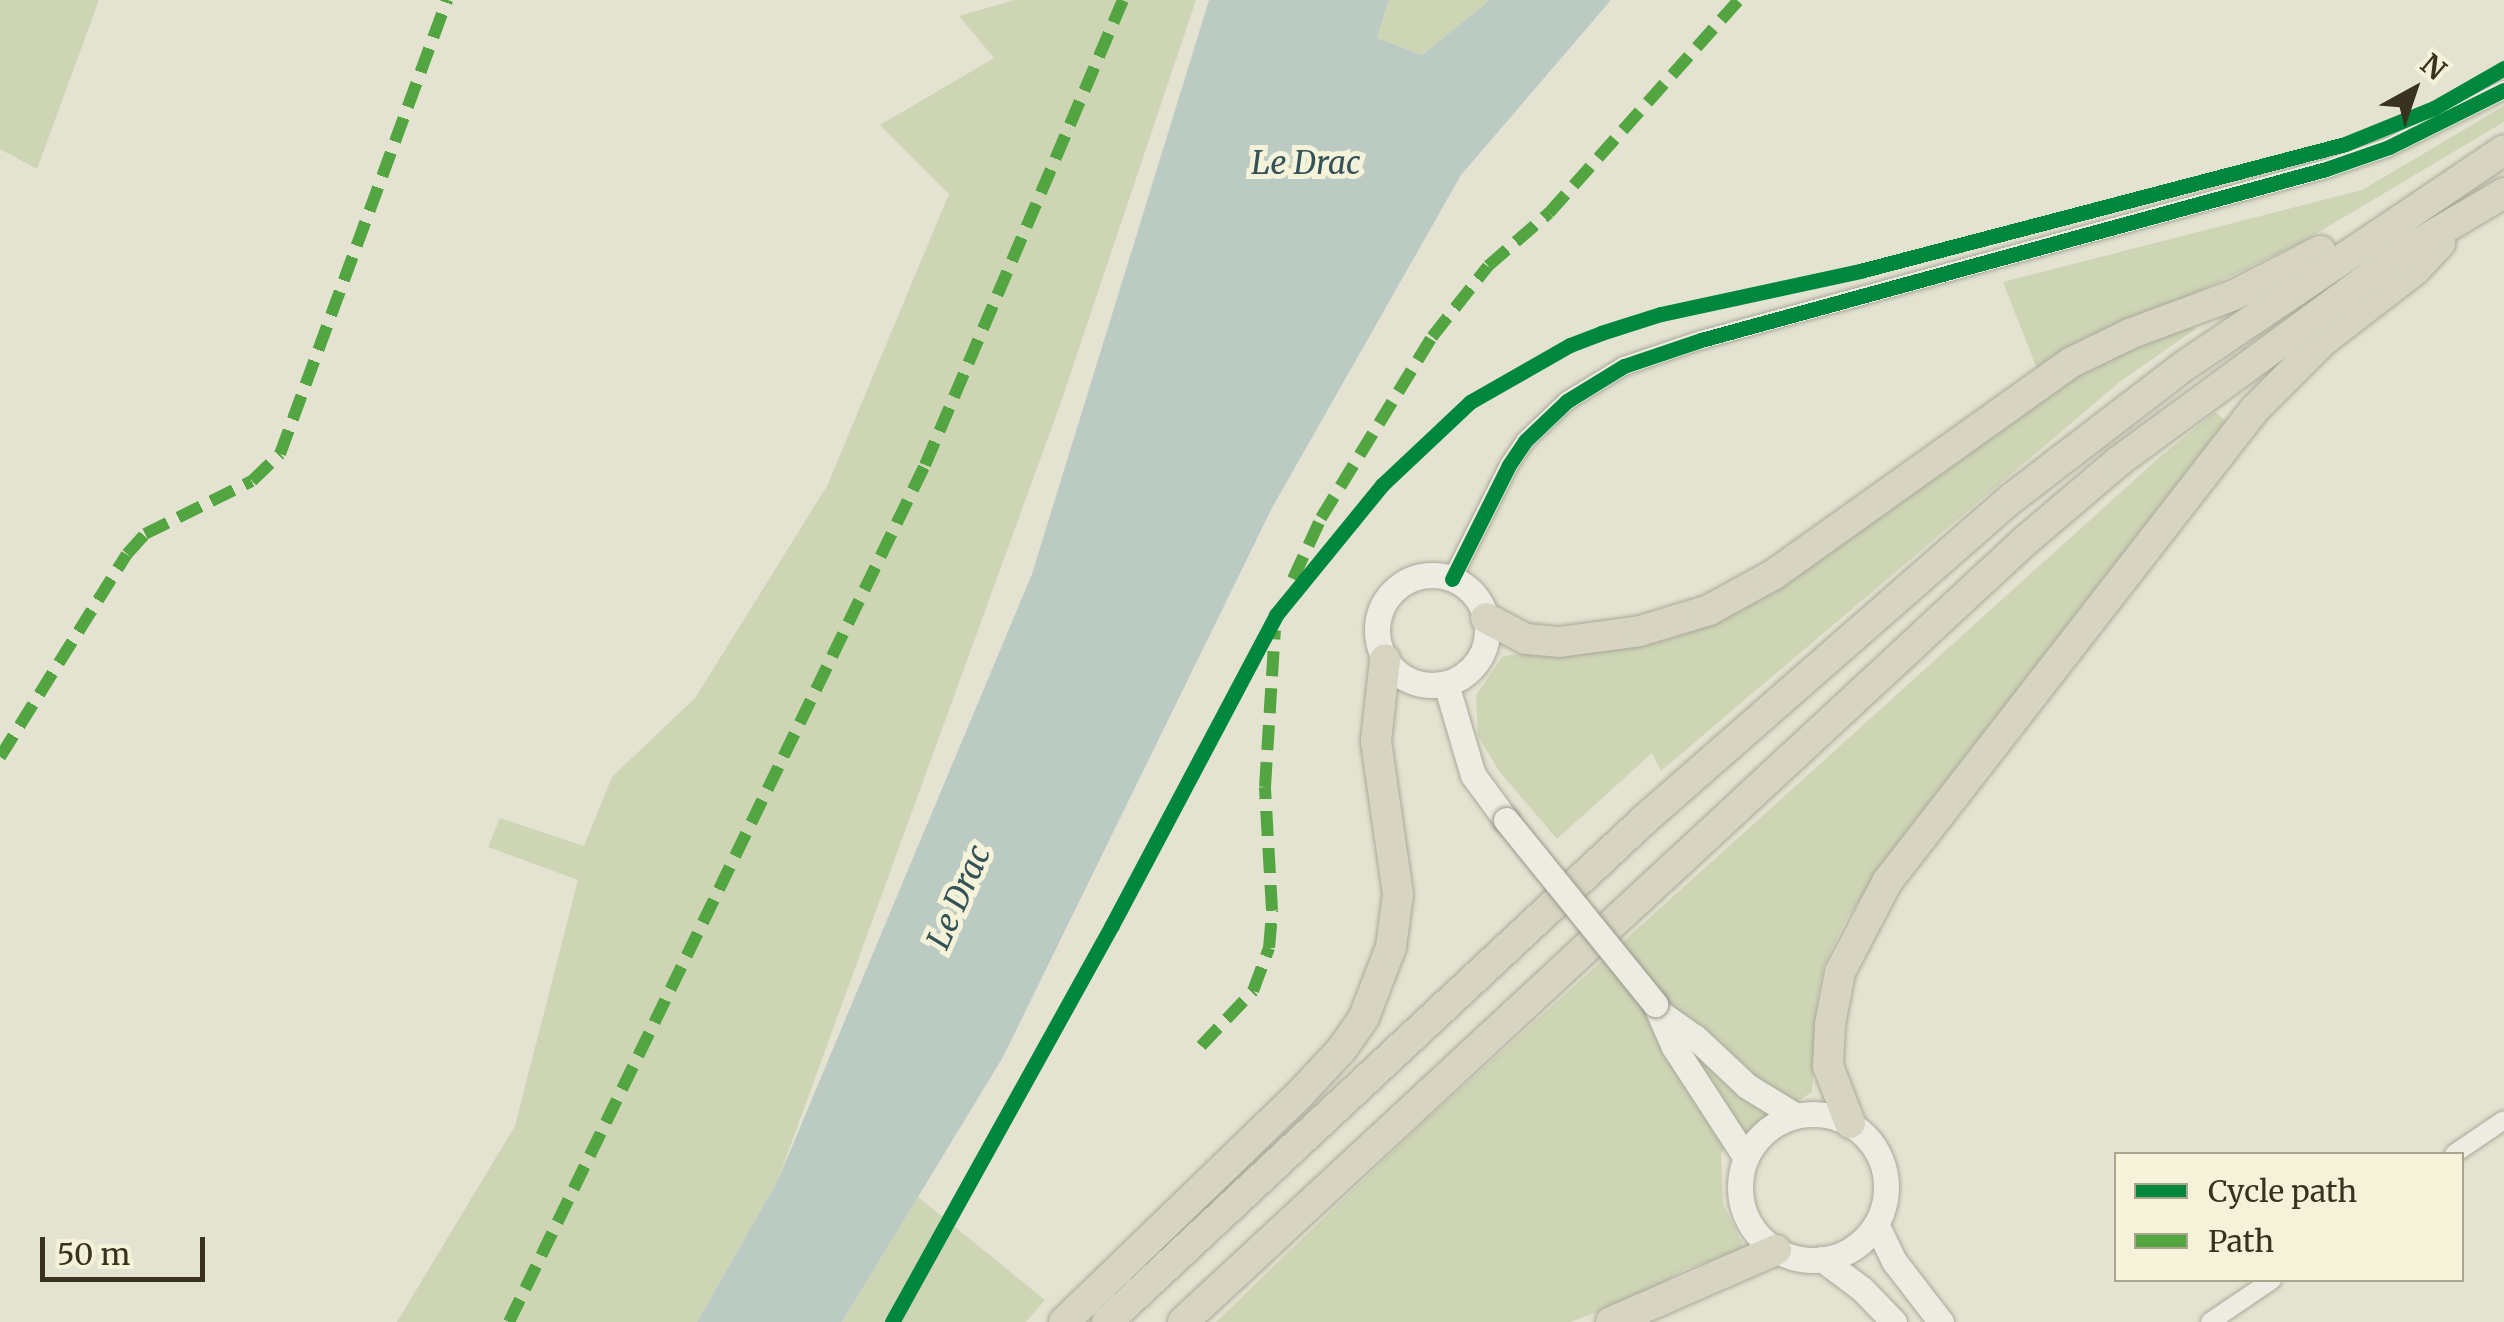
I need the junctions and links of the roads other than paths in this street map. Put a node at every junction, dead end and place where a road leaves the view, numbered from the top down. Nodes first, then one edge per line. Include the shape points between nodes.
1 (2504, 90) edge
2 (2504, 150) edge
3 (2504, 193) edge
4 (2456, 224) junction
5 (2374, 235) junction
6 (1452, 579) junction
7 (1486, 618) junction
8 (1385, 659) junction
9 (1446, 684) junction
10 (1659, 1010) junction
11 (1796, 1116) junction
12 (2504, 1120) edge
13 (1850, 1124) junction
14 (2457, 1152) edge
15 (1746, 1158) junction
16 (1876, 1224) junction
17 (1776, 1250) junction
18 (1822, 1260) junction
19 (2269, 1282) edge
20 (1887, 1317) edge
21 (1940, 1321) edge
22 (1064, 1322) edge
23 (1107, 1322) edge
24 (1182, 1322) edge
25 (1611, 1322) edge
26 (2210, 1322) edge

1 - 6 street via 2389,147 2326,169 1624,366 1567,400 1525,442
2 - 5 highway
3 - 4 highway
4 - 13 highway via 2414,270 2324,340 2255,409 1886,882 1840,972 1830,1024 1828,1066
4 - 24 highway via 2400,254 2288,333 2025,541
5 - 7 highway via 2336,241 2234,295 2072,362 1773,575 1710,610 1640,631 1559,642 1526,639
5 - 23 highway via 2084,440 1880,610 1631,832
6 - 7 main road via 1474,594
6 - 8 main road via 1418,577 1390,595 1377,626
7 - 9 main road via 1480,659
8 - 9 main road via 1412,682
8 - 22 highway via 1376,741 1398,894 1391,947 1364,1017 1301,1094
9 - 10 main road, bridge via 1473,775
10 - 11 main road via 1747,1086
10 - 15 main road via 1674,1047
11 - 13 main road via 1824,1114
11 - 15 main road via 1766,1130
12 - 14 street
13 - 16 main road via 1882,1162 1885,1200
15 - 17 main road via 1740,1183 1744,1210
16 - 18 main road via 1853,1248
16 - 21 main road via 1894,1262
17 - 18 main road
17 - 25 highway
18 - 20 main road
19 - 26 street

